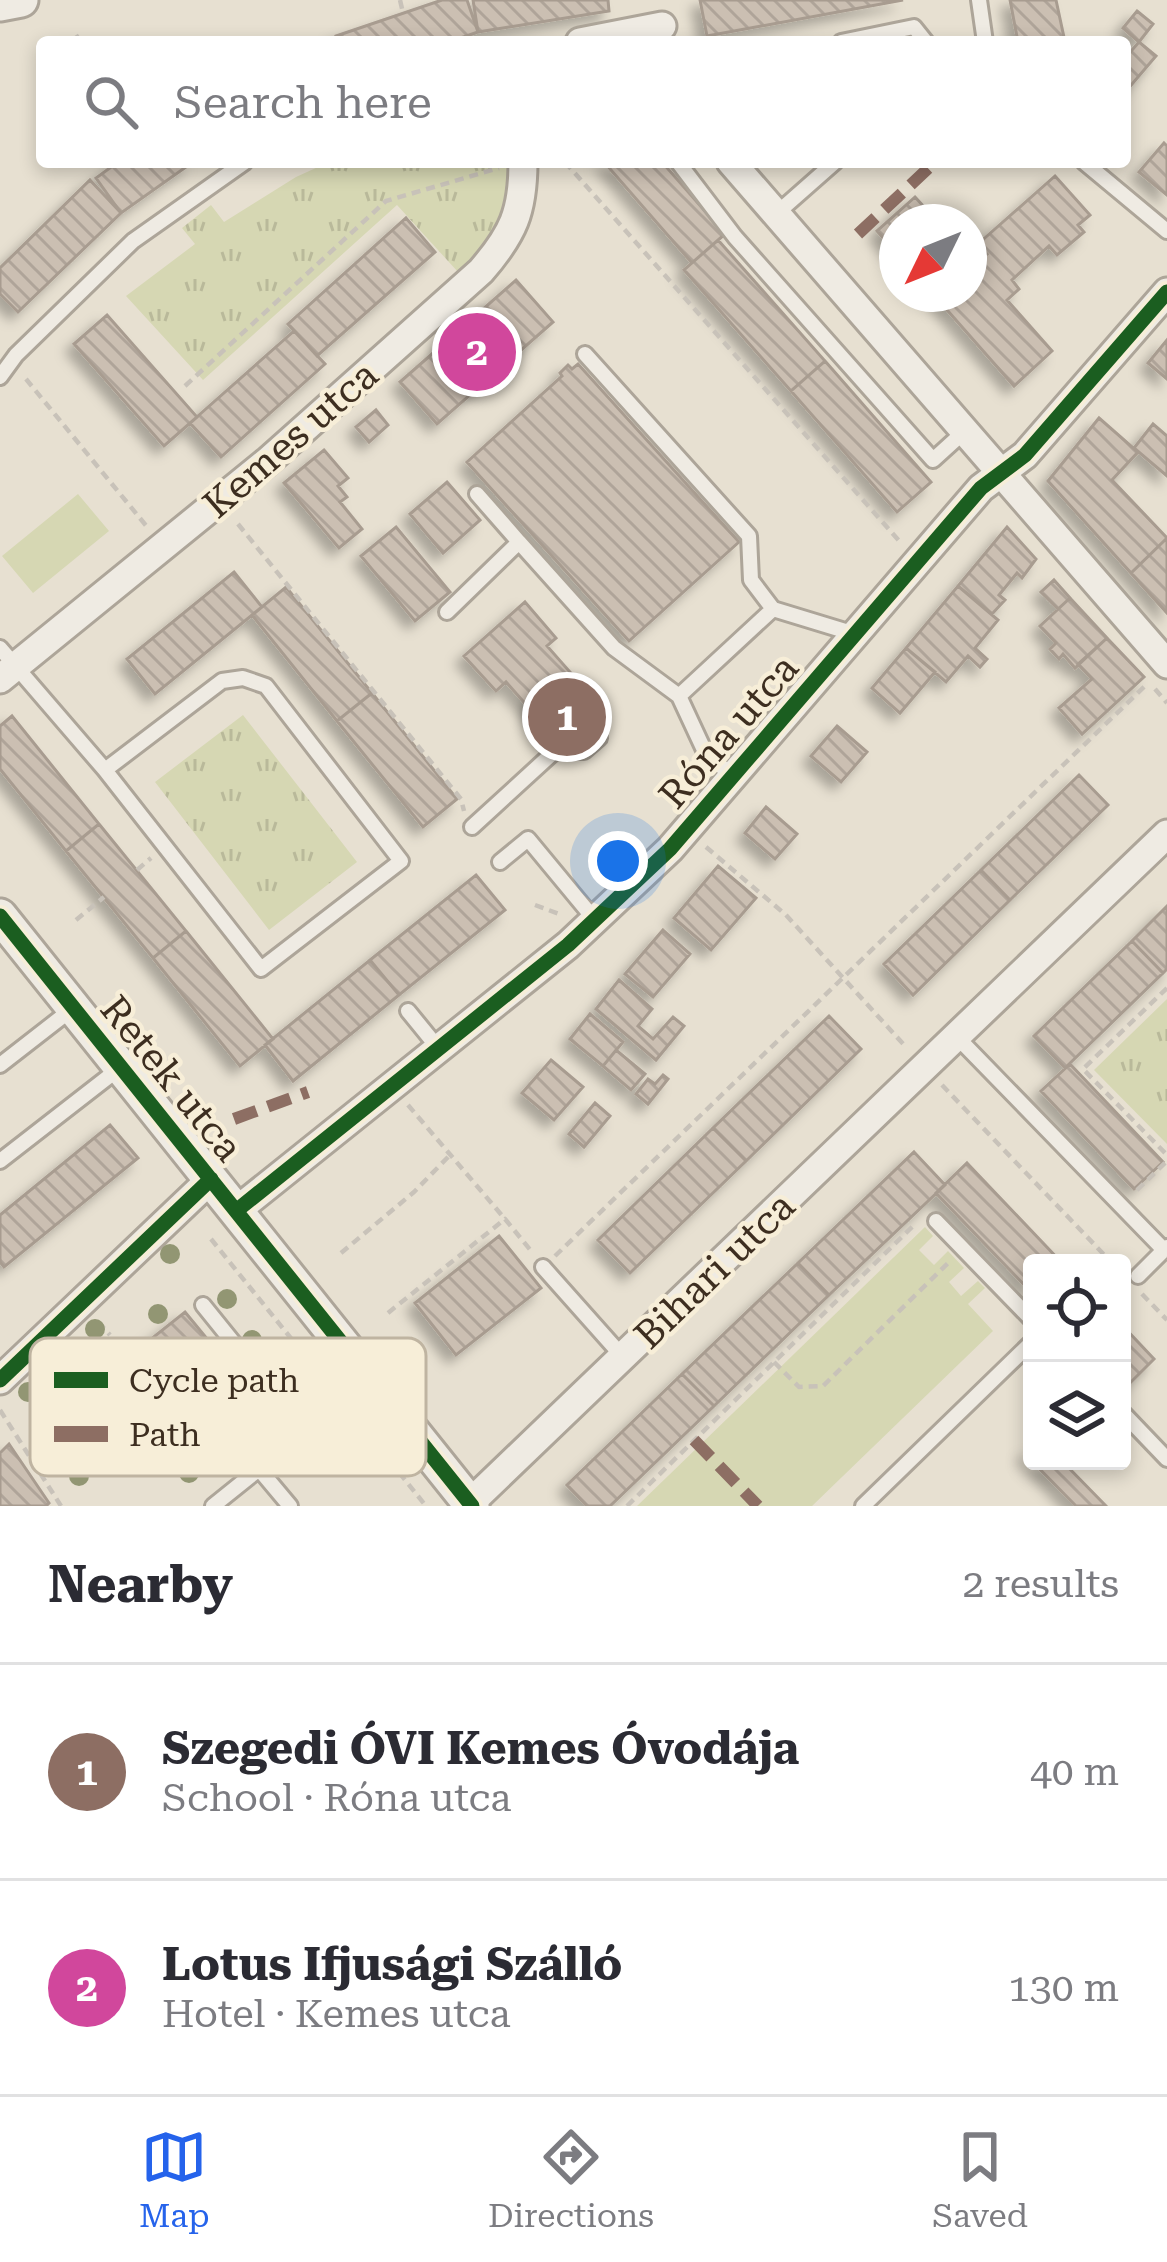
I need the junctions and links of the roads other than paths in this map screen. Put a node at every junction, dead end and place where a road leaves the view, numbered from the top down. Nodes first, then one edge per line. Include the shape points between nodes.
1 (20, 0) edge
2 (980, 0) edge
3 (0, 4) edge
4 (662, 23) edge
5 (606, 36) edge
6 (870, 36) edge
7 (921, 36) edge
8 (984, 36) edge
9 (236, 168) edge
10 (513, 168) edge
11 (683, 168) edge
12 (736, 168) edge
13 (828, 168) edge
14 (1091, 168) edge
15 (776, 214) junction
16 (1167, 231) edge
17 (1167, 292) edge
18 (585, 354) dead end
19 (0, 377) edge
20 (965, 430) junction
21 (1002, 471) junction
22 (477, 494) dead end
23 (519, 542) junction
24 (773, 609) junction
25 (447, 612) dead end
26 (855, 634) junction
27 (1167, 664) edge
28 (5, 665) edge
29 (679, 696) junction
30 (598, 738) dead end
31 (104, 770) junction
32 (732, 776) junction
33 (469, 823) road end
34 (1167, 833) edge
35 (500, 862) dead end
36 (0, 916) edge
37 (595, 920) junction
38 (74, 1008) junction
39 (408, 1011) dead end
40 (957, 1036) junction
41 (439, 1049) junction
42 (0, 1065) edge
43 (121, 1067) junction
44 (0, 1161) edge
45 (211, 1179) junction
46 (236, 1211) junction
47 (936, 1221) road end
48 (1165, 1249) edge
49 (543, 1267) road end
50 (1138, 1276) dead end
51 (203, 1305) dead end
52 (1023, 1311) edge
53 (44, 1338) edge
54 (230, 1338) edge
55 (337, 1338) edge
56 (30, 1351) edge
57 (1023, 1351) edge
58 (622, 1357) junction
59 (0, 1380) edge
60 (1131, 1421) edge
61 (426, 1450) edge
62 (1167, 1459) edge
63 (250, 1476) edge
64 (265, 1476) edge
65 (470, 1505) edge
66 (213, 1506) edge
67 (290, 1506) edge
68 (863, 1506) edge

1 - 3 street
2 - 8 lane
4 - 5 street
6 - 7 lane via 914,27
9 - 19 lane via 133,241
10 - 28 street, Kemes utca via 524,199 507,240 481,272 268,461
11 - 20 lane via 933,460
12 - 15 street
13 - 15 lane
14 - 16 lane
15 - 20 street
17 - 21 street, Róna utca via 1025,455
18 - 24 lane via 749,536 751,580
20 - 21 street
21 - 26 street, Róna utca
21 - 27 street
22 - 23 lane
23 - 25 lane
23 - 29 lane via 614,648
24 - 26 lane
24 - 29 lane
26 - 32 street, Róna utca
28 - 31 lane
29 - 32 lane via 706,752
30 - 33 lane via 584,751 556,752
31 - 31 lane via 222,681 243,678 266,686 401,861 261,969
32 - 37 street, Róna utca
34 - 40 street, Bihari utca
35 - 37 lane via 529,838
36 - 38 street, Retek utca
37 - 41 street, Róna utca
38 - 42 lane
38 - 43 street, Retek utca
39 - 41 lane
40 - 48 lane
40 - 58 street, Bihari utca
41 - 46 street, Róna utca
43 - 44 lane
43 - 45 street, Retek utca
45 - 46 street, Retek utca
45 - 53 street
46 - 55 street, Retek utca
47 - 52 lane
48 - 50 lane
49 - 58 lane
51 - 54 lane
56 - 59 street
57 - 68 lane
58 - 65 street, Bihari utca
60 - 62 lane
61 - 65 street, Retek utca
63 - 66 lane
64 - 67 lane

